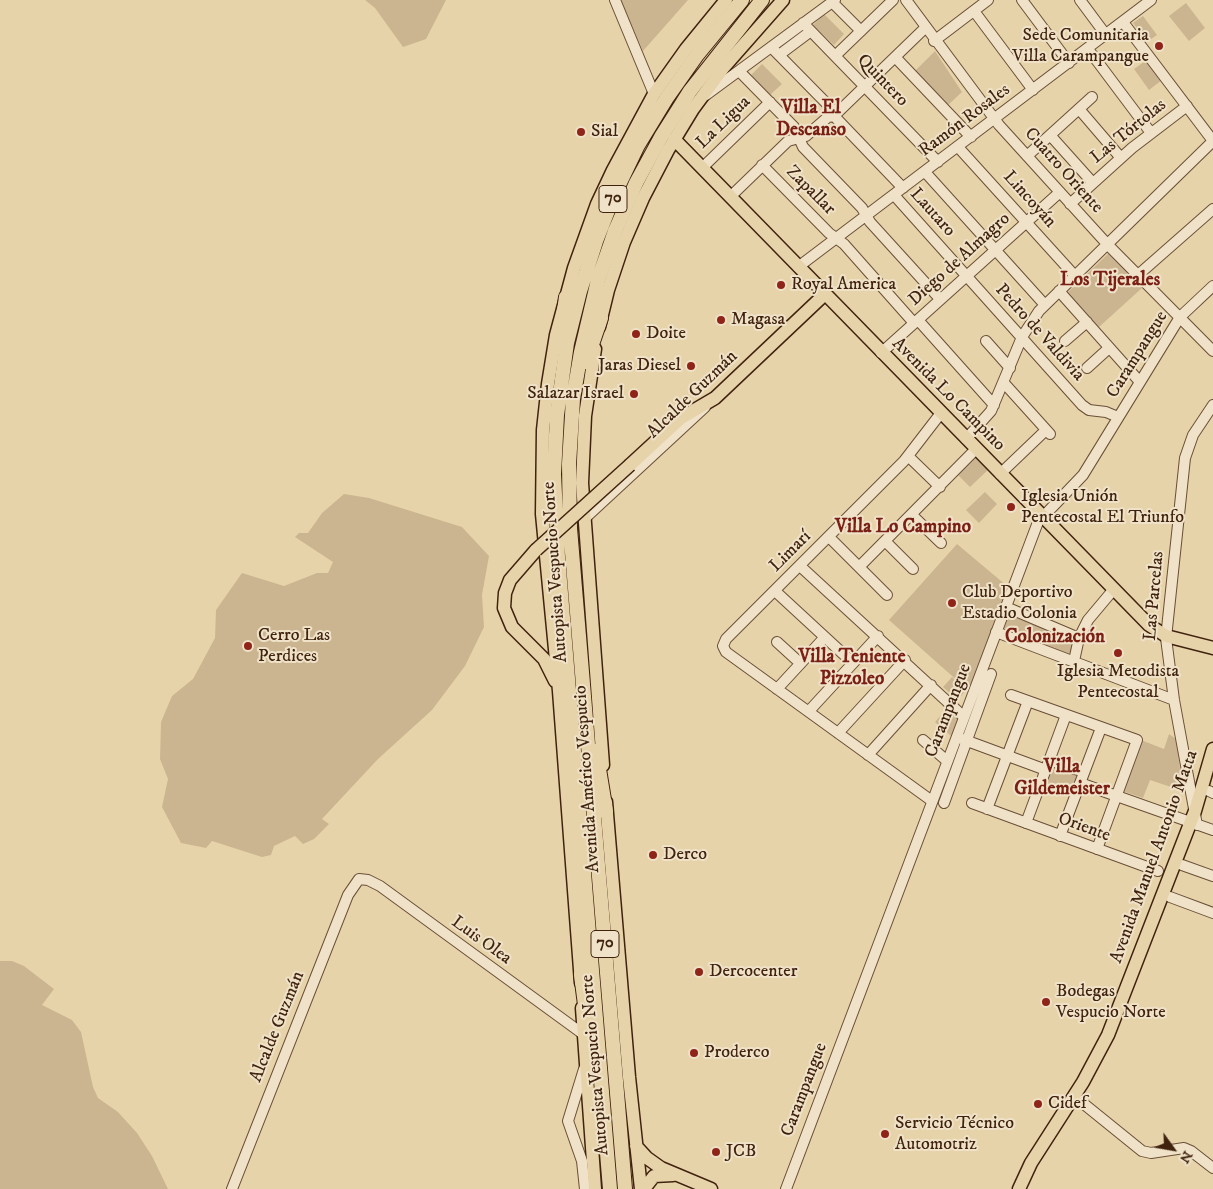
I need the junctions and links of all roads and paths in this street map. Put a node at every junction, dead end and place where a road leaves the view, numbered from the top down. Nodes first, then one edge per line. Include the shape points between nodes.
1 (614, 0) edge
2 (726, 0) edge
3 (742, 0) edge
4 (762, 0) edge
5 (783, 0) edge
6 (893, 0) edge
7 (906, 0) edge
8 (970, 0) edge
9 (988, 0) edge
10 (1022, 0) edge
11 (1080, 0) edge
12 (1151, 0) edge
13 (833, 1) edge
14 (1140, 3) edge
15 (975, 10) junction
16 (1123, 22) junction
17 (803, 23) junction
18 (925, 28) junction
19 (811, 31) junction
20 (861, 31) junction
21 (1106, 35) junction
22 (934, 41) junction
23 (772, 47) junction
24 (1088, 49) junction
25 (780, 55) junction
26 (835, 56) junction
27 (895, 57) junction
28 (1069, 63) junction
29 (739, 71) junction
30 (864, 86) junction
31 (1033, 90) junction
32 (654, 94) junction
33 (1092, 97) dead end
34 (700, 100) junction
35 (770, 102) junction
36 (1186, 106) junction
37 (1079, 109) junction
38 (835, 115) junction
39 (994, 120) junction
40 (1151, 134) junction
41 (1050, 135) junction
42 (971, 137) junction
43 (799, 138) junction
44 (674, 139) junction
45 (1213, 141) edge
46 (958, 146) junction
47 (1027, 156) junction
48 (1121, 158) junction
49 (938, 162) junction
50 (762, 166) junction
51 (702, 168) junction
52 (925, 172) junction
53 (1093, 183) junction
54 (903, 188) junction
55 (1060, 192) junction
56 (894, 195) junction
57 (730, 197) junction
58 (1070, 204) junction
59 (1213, 208) edge
60 (866, 216) junction
61 (1026, 222) junction
62 (836, 239) junction
63 (1107, 244) junction
64 (995, 250) junction
65 (798, 267) junction
66 (1138, 275) junction
67 (967, 276) junction
68 (1075, 276) junction
69 (1213, 286) edge
70 (1059, 291) junction
71 (825, 294) junction
72 (566, 297) junction
73 (940, 299) junction
74 (1044, 305) junction
75 (1180, 317) junction
76 (601, 318) junction
77 (916, 321) junction
78 (1087, 322) junction
79 (1022, 337) junction
80 (986, 341) dead end
81 (1065, 341) dead end
82 (1109, 348) junction
83 (1213, 350) edge
84 (881, 353) junction
85 (1010, 368) junction
86 (1087, 368) dead end
87 (1140, 382) junction
88 (1004, 383) junction
89 (715, 398) junction
90 (1213, 404) edge
91 (994, 405) junction
92 (941, 413) junction
93 (1118, 417) junction
94 (571, 426) junction
95 (556, 428) junction
96 (966, 439) junction
97 (976, 449) junction
98 (908, 456) junction
99 (1000, 474) junction
100 (940, 487) junction
101 (912, 514) junction
102 (1042, 516) junction
103 (584, 519) junction
104 (829, 537) junction
105 (885, 541) junction
106 (941, 543) dead end
107 (800, 566) junction
108 (859, 568) junction
109 (913, 569) dead end
110 (1114, 590) junction
111 (774, 591) junction
112 (887, 595) dead end
113 (1006, 607) junction
114 (996, 632) junction
115 (878, 636) junction
116 (1166, 636) junction
117 (825, 637) junction
118 (1079, 638) junction
119 (777, 642) dead end
120 (1213, 648) edge
121 (905, 660) junction
122 (1074, 661) junction
123 (800, 663) junction
124 (853, 663) junction
125 (991, 674) dead end
126 (931, 685) junction
127 (778, 689) junction
128 (559, 691) junction
129 (1011, 695) dead end
130 (583, 698) junction
131 (1174, 700) junction
132 (1028, 701) junction
133 (809, 712) junction
134 (1066, 715) junction
135 (964, 717) junction
136 (1101, 728) junction
137 (838, 733) junction
138 (956, 737) junction
139 (923, 740) dead end
140 (966, 741) junction
141 (1213, 749) edge
142 (868, 755) junction
143 (1007, 756) junction
144 (947, 761) junction
145 (1047, 764) junction
146 (1084, 772) junction
147 (1213, 777) edge
148 (1080, 783) junction
149 (1211, 792) edge
150 (1116, 796) junction
151 (932, 801) junction
152 (944, 803) dead end
153 (972, 803) dead end
154 (987, 809) junction
155 (606, 812) junction
156 (1194, 819) junction
157 (1026, 824) junction
158 (1213, 830) edge
159 (1060, 836) junction
160 (1097, 849) junction
161 (1182, 865) junction
162 (1158, 871) dead end
163 (1213, 876) edge
164 (359, 879) joint
165 (1170, 898) junction
166 (1213, 913) edge
167 (581, 974) junction
168 (583, 1034) junction
169 (585, 1065) junction
170 (601, 1090) junction
171 (1077, 1099) junction
172 (636, 1146) junction
173 (1213, 1168) edge
174 (680, 1177) junction
175 (232, 1189) edge
176 (585, 1189) edge
177 (596, 1189) edge
178 (610, 1189) edge
179 (625, 1189) edge
180 (643, 1189) edge
181 (711, 1189) edge
182 (786, 1189) edge
183 (1019, 1189) edge
184 (1028, 1189) edge

1 - 32 street
2 - 32 main road, Avenida Américo Vespucio via 686,48
3 - 95 highway, Autopista Vespucio Norte / 70 via 662,105 636,150 606,214 585,272 572,322
4 - 94 highway, Autopista Vespucio Norte / 70 via 684,100 652,151 628,202 603,265 591,308
5 - 34 main road, Avenida Américo Vespucio via 739,49
6 - 20 street
7 - 18 street, Cuatro Oriente
8 - 15 street
9 - 15 street
10 - 28 street
11 - 21 street
12 - 14 street, Ramón Rosales
13 - 17 street
13 - 20 street
14 - 16 street, Ramón Rosales
15 - 22 street
15 - 31 street
16 - 21 street, Ramón Rosales
16 - 36 street
17 - 19 street, Quintero
17 - 23 street
18 - 22 street, Cuatro Oriente
18 - 27 street
19 - 25 street
19 - 26 street, Quintero
20 - 26 street
21 - 24 street, Ramón Rosales
22 - 39 street, Cuatro Oriente
23 - 25 street
23 - 29 street
24 - 28 street, Ramón Rosales
24 - 40 street
25 - 38 street
26 - 30 street, Quintero
27 - 30 street
27 - 42 street
28 - 31 street, Ramón Rosales
29 - 34 street
29 - 35 street
30 - 38 street
30 - 49 street, Quintero
31 - 39 street, Ramón Rosales
32 - 72 main road, Avenida Américo Vespucio via 600,198
33 - 37 street
34 - 44 main road, Avenida Américo Vespucio
35 - 43 street via 796,129
35 - 51 street, La Ligua
36 - 40 street, Las Tórtolas
36 - 45 street
37 - 41 street
37 - 48 street
38 - 43 street via 828,117 809,135
38 - 54 street
39 - 42 street, Ramón Rosales
39 - 47 street, Cuatro Oriente
40 - 48 street, Las Tórtolas
41 - 47 street
41 - 53 street
42 - 46 street, Ramón Rosales
43 - 50 street via 788,141
43 - 60 street via 802,147 862,208
44 - 51 main road, Avenida Lo Campino
44 - 76 main road, Avenida Américo Vespucio via 626,237
45 - 63 street
46 - 49 street, Ramón Rosales
46 - 61 street, Lincoyán
47 - 55 street, Cuatro Oriente
48 - 53 street, Las Tórtolas
49 - 52 street, Ramón Rosales
50 - 57 street
50 - 62 street, Zapallar
51 - 57 main road, Avenida Lo Campino
52 - 54 street, Ramón Rosales
52 - 64 street
53 - 58 street, Las Tórtolas
54 - 56 street, Ramón Rosales
55 - 58 street, Cuatro Oriente
55 - 61 street, Diego de Almagro
56 - 60 street, Ramón Rosales
56 - 67 street, Lautaro
57 - 65 main road, Avenida Lo Campino
58 - 63 street, Cuatro Oriente
59 - 66 street
60 - 62 street, Ramón Rosales
60 - 73 street
61 - 64 street, Diego de Almagro
61 - 68 street, Lincoyán
62 - 65 street, Ramón Rosales
62 - 77 street, Zapallar
63 - 66 street, Cuatro Oriente
63 - 68 street
64 - 67 street, Diego de Almagro
64 - 74 street
65 - 71 main road, Avenida Lo Campino
66 - 75 street, Cuatro Oriente
67 - 73 street, Diego de Almagro
67 - 79 street, Pedro de Valdivia
68 - 70 street
69 - 75 street, Carampangue
70 - 74 street
70 - 78 street
71 - 84 main road, Avenida Lo Campino
71 - 89 main road, Alcalde Guzmán
72 - 95 highway via 556,381
72 - 128 main road, Avenida Américo Vespucio via 548,384 541,476
73 - 77 street, Diego de Almagro
74 - 79 street
75 - 83 street, Cuatro Oriente
75 - 87 street, Carampangue
76 - 94 highway via 582,376
76 - 103 main road, Avenida Américo Vespucio via 584,422
77 - 84 street, Diego de Almagro
77 - 91 street, Zapallar
78 - 81 street
78 - 82 street
79 - 85 street
79 - 93 street, Pedro de Valdivia via 1084,407
80 - 85 street
82 - 86 street
82 - 87 street
84 - 92 main road, Avenida Lo Campino
85 - 88 street
87 - 93 street, Carampangue
88 - 91 street
88 - 99 street via 1048,432
89 - 103 street, Alcalde Guzmán
89 - 128 main road, bridge via 681,418 536,550 510,580 504,593 504,608 514,630 544,660
90 - 116 street, Las Parcelas via 1193,436 1185,458
91 - 96 street
92 - 96 main road, Avenida Lo Campino
92 - 98 street, Limarí
93 - 102 street, Carampangue via 1079,480
94 - 130 highway, Autopista Vespucio Norte / 70 via 570,528
95 - 170 highway, Autopista Vespucio Norte / 70 via 554,480 558,557
96 - 97 main road, Avenida Lo Campino
97 - 99 main road, Avenida Lo Campino
97 - 100 street
98 - 100 street
98 - 104 street, Limarí
99 - 102 main road, Avenida Lo Campino
100 - 101 street
101 - 105 street
101 - 106 street
102 - 110 main road, Avenida Lo Campino
102 - 113 street, Carampangue
103 - 155 main road, Avenida Américo Vespucio
104 - 107 street, Limarí
104 - 108 street
105 - 108 street
105 - 109 street
107 - 111 street, Limarí
107 - 115 street
108 - 112 street
110 - 116 main road, Avenida Lo Campino via 1149,625
110 - 118 street via 1088,620
111 - 117 street
111 - 127 street, Limarí via 726,639 723,646 726,652
113 - 114 street, Carampangue
113 - 118 street
114 - 122 street
114 - 135 street, Carampangue
115 - 121 street
115 - 124 street
116 - 120 main road, Avenida Lo Campino
116 - 131 street, Las Parcelas
117 - 123 street
117 - 124 street
118 - 122 street
119 - 123 street
121 - 126 street
121 - 137 street
122 - 131 street
123 - 127 street
124 - 133 street
125 - 140 street, Carampangue
126 - 135 street
126 - 142 street
127 - 133 street
128 - 167 main road, Avenida Américo Vespucio
129 - 132 street
130 - 155 highway
130 - 179 highway, Autopista Vespucio Norte / 70
131 - 156 street, Las Parcelas
132 - 134 street
132 - 143 street
133 - 137 street
134 - 136 street
134 - 145 street
135 - 138 street, Carampangue
136 - 146 street
136 - 150 street via 1137,740
137 - 142 street
138 - 140 street
138 - 144 street, Carampangue
139 - 144 street
140 - 143 street
140 - 152 street, Carampangue
141 - 156 main road, Avenida Manuel Antonio Matta
142 - 151 street
143 - 145 street
143 - 154 street
144 - 151 street, Carampangue
145 - 146 street
145 - 157 street
146 - 148 street
147 - 149 main road, Avenida Manuel Antonio Matta
148 - 150 street
148 - 159 street
149 - 156 main road, Avenida Manuel Antonio Matta
150 - 156 street
150 - 160 street
151 - 182 street, Carampangue
153 - 154 street, Oriente
154 - 157 street, Oriente
155 - 172 main road, Avenida Américo Vespucio
156 - 158 street
156 - 161 main road, Avenida Manuel Antonio Matta
156 - 171 main road, Avenida Manuel Antonio Matta via 1108,1035
157 - 159 street, Oriente
159 - 160 street, Oriente
160 - 162 street, Oriente
161 - 163 street
161 - 165 main road, Avenida Manuel Antonio Matta
164 - 168 street, Luis Olea via 380,886
164 - 175 street, Alcalde Guzmán via 348,895
165 - 166 street
165 - 171 main road, Avenida Manuel Antonio Matta via 1112,1047
167 - 168 main road, Avenida Américo Vespucio
167 - 170 highway
168 - 169 main road, Avenida Américo Vespucio
169 - 176 street, Avenida Américo Vespucio via 568,1121 582,1161
169 - 177 main road, Avenida Américo Vespucio
170 - 178 highway, Autopista Vespucio Norte / 70
171 - 173 street via 1142,1151 1151,1153 1184,1148
171 - 183 main road, Avenida Manuel Antonio Matta via 1035,1157
171 - 184 main road, Avenida Manuel Antonio Matta
172 - 174 main road via 654,1163
172 - 180 main road, Avenida Américo Vespucio
174 - 180 main road via 656,1175
174 - 181 main road

